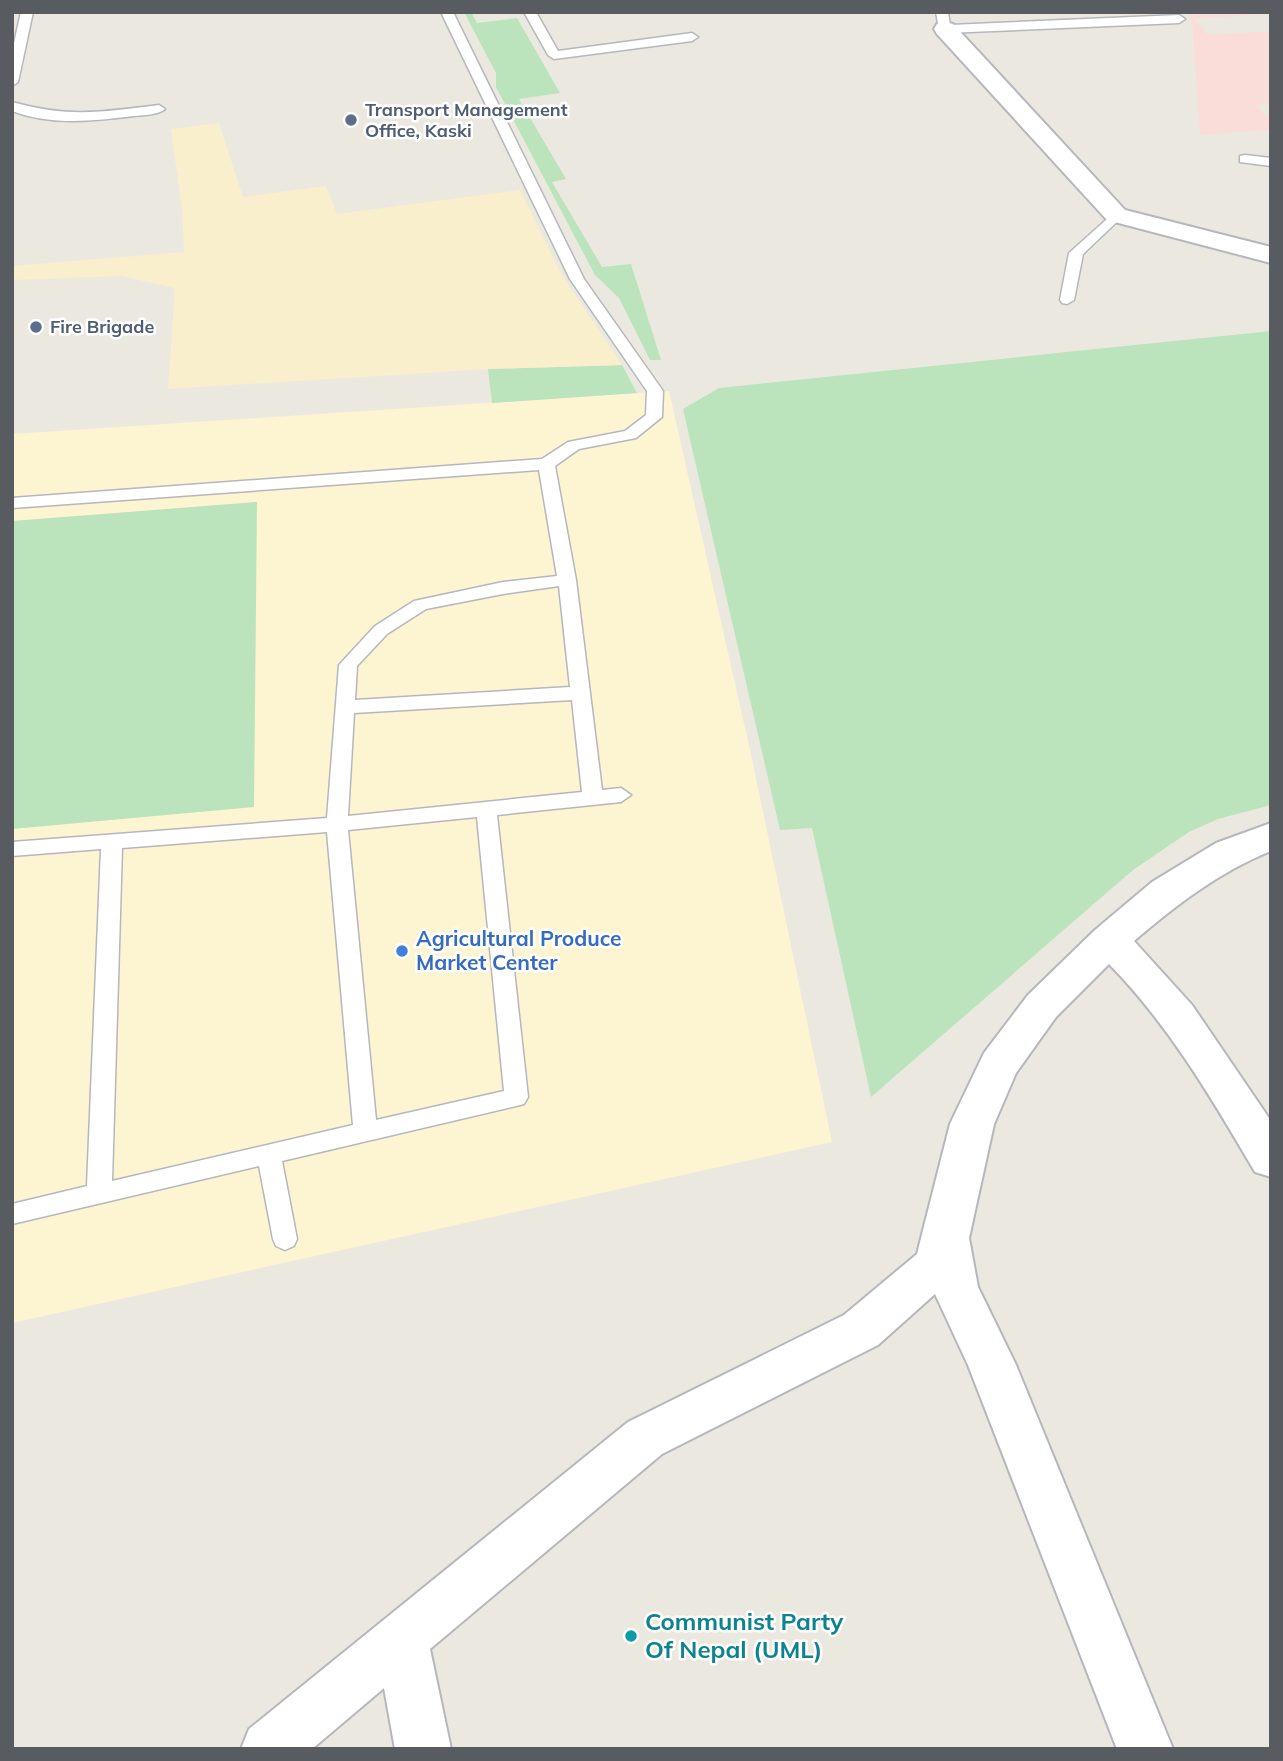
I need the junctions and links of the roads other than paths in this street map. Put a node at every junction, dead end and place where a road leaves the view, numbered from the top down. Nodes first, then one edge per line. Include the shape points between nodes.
1 (27, 12) edge
2 (447, 12) edge
3 (530, 12) edge
4 (1179, 19) dead end
5 (943, 21) edge
6 (692, 37) dead end
7 (12, 82) edge
8 (12, 106) edge
9 (159, 109) dead end
10 (1245, 159) dead end
11 (1271, 162) edge
12 (1116, 215) junction
13 (1271, 255) edge
14 (1067, 300) dead end
15 (546, 464) junction
16 (12, 503) edge
17 (567, 580) junction
18 (580, 693) junction
19 (345, 707) junction
20 (621, 795) dead end
21 (593, 798) junction
22 (486, 807) junction
23 (337, 824) junction
24 (1271, 836) edge
25 (113, 841) junction
26 (12, 849) edge
27 (1109, 940) junction
28 (365, 1132) junction
29 (269, 1154) junction
30 (1271, 1159) edge
31 (99, 1194) junction
32 (12, 1214) edge
33 (946, 1238) junction
34 (285, 1239) dead end
35 (401, 1637) junction
36 (269, 1749) edge
37 (423, 1749) edge
38 (1144, 1749) edge

1 - 7 lane
2 - 15 lane via 577,279 655,391 654,417 630,435 574,445
3 - 6 lane via 554,55
4 - 5 lane
5 - 12 street
8 - 9 lane via 54,116
10 - 11 lane
12 - 13 street
12 - 14 lane via 1076,253
15 - 16 lane
15 - 17 lane
17 - 18 lane
17 - 19 lane via 420,605 381,629 348,665
18 - 19 lane
18 - 21 lane
19 - 23 lane
20 - 21 lane
21 - 22 lane
22 - 23 lane
22 - 28 lane via 516,1097
23 - 25 lane
23 - 28 lane
24 - 27 street via 1229,853 1166,892
25 - 26 lane
25 - 31 lane
27 - 30 street via 1143,971 1203,1048
27 - 33 street via 1042,1006 999,1065 972,1124
28 - 29 lane
29 - 31 lane
29 - 34 lane
31 - 32 lane
33 - 35 street via 935,1266 861,1330 645,1438
33 - 38 street via 955,1287 992,1365
35 - 36 street
35 - 37 street

